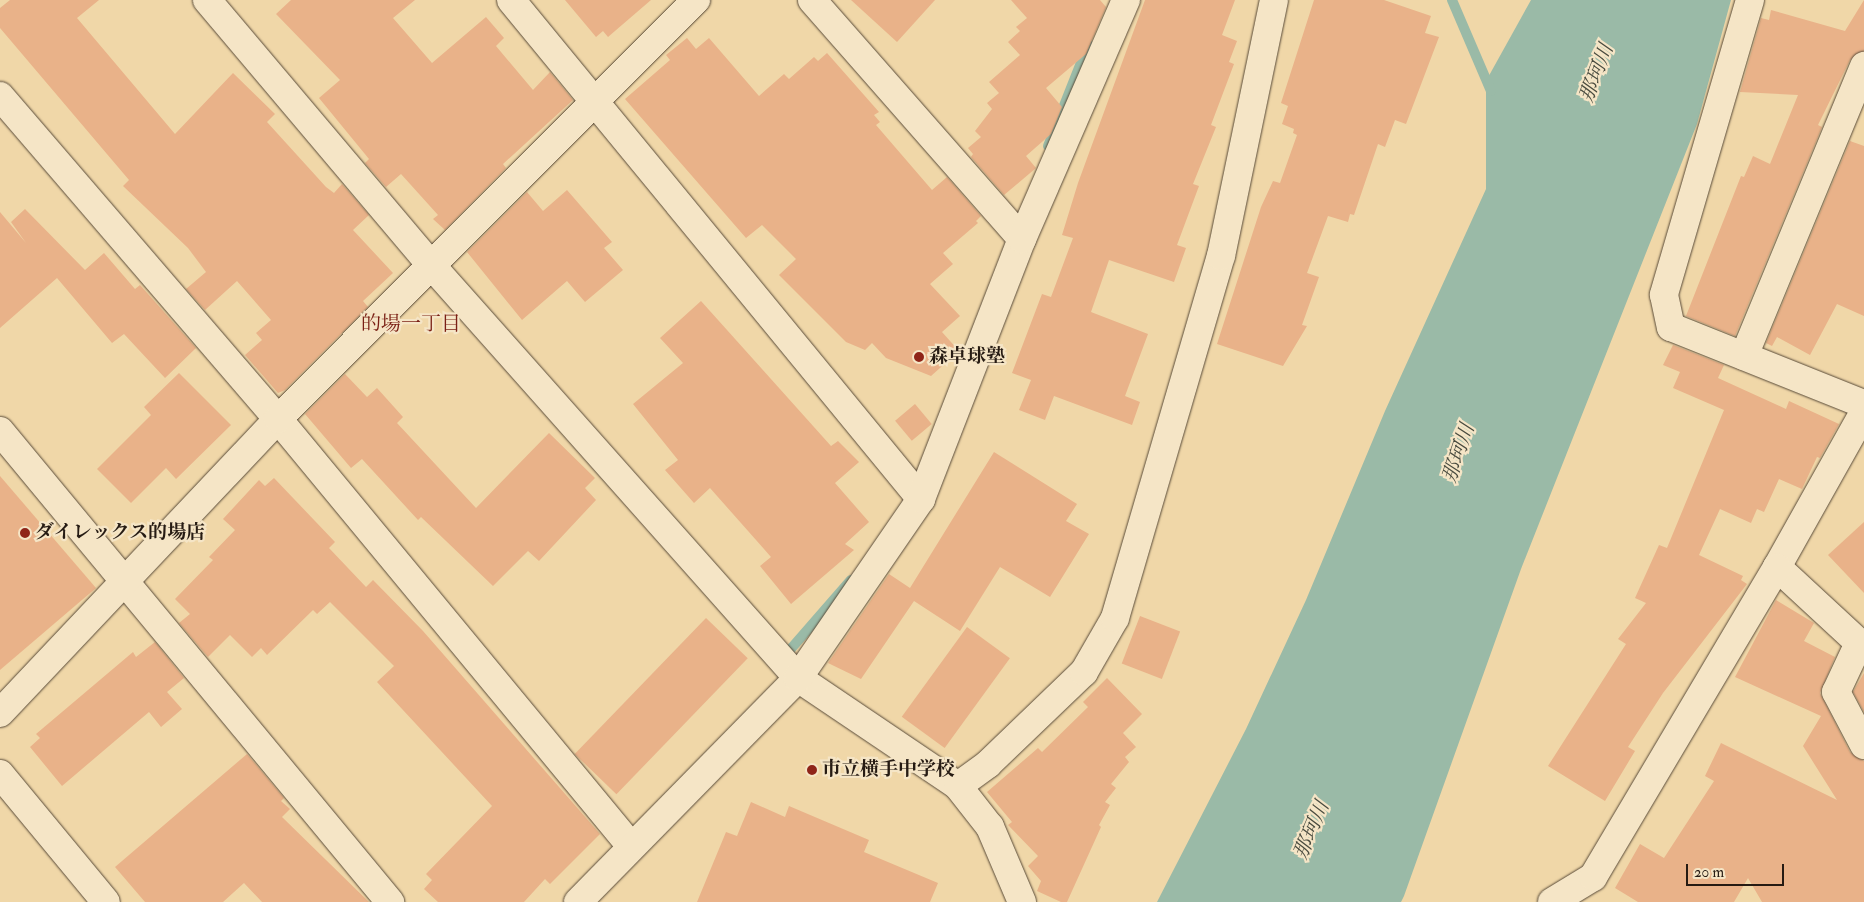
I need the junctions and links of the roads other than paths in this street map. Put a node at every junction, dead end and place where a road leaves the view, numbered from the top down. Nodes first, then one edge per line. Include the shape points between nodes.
1 (207, 0) edge
2 (511, 0) edge
3 (696, 0) edge
4 (812, 0) edge
5 (1126, 0) edge
6 (1274, 0) edge
7 (1750, 0) edge
8 (1864, 66) edge
9 (0, 96) edge
10 (593, 100) junction
11 (1022, 238) junction
12 (432, 266) junction
13 (1744, 356) junction
14 (1864, 404) edge
15 (1864, 412) edge
16 (278, 419) junction
17 (0, 431) edge
18 (921, 499) junction
19 (1777, 567) junction
20 (125, 582) junction
21 (798, 678) junction
22 (0, 713) edge
23 (1864, 745) edge
24 (0, 774) edge
25 (958, 786) junction
26 (630, 845) junction
27 (106, 902) edge
28 (390, 902) edge
29 (578, 902) edge
30 (1022, 902) edge
31 (1552, 902) edge

1 - 12 street
2 - 10 street
3 - 10 street
4 - 11 street
5 - 11 street
6 - 25 street via 1221,256 1115,618 1084,672 988,764
7 - 13 street via 1664,295 1671,327
8 - 13 street
9 - 16 street
10 - 12 street
10 - 18 street
11 - 18 street
12 - 16 street
12 - 21 street
13 - 14 street
15 - 19 street
16 - 20 street
16 - 26 street
17 - 20 street
18 - 21 street
19 - 23 street via 1859,643 1836,692
19 - 31 street via 1593,877
20 - 22 street
20 - 28 street
21 - 25 street
21 - 26 street
24 - 27 street
25 - 30 street via 990,827
26 - 29 street

